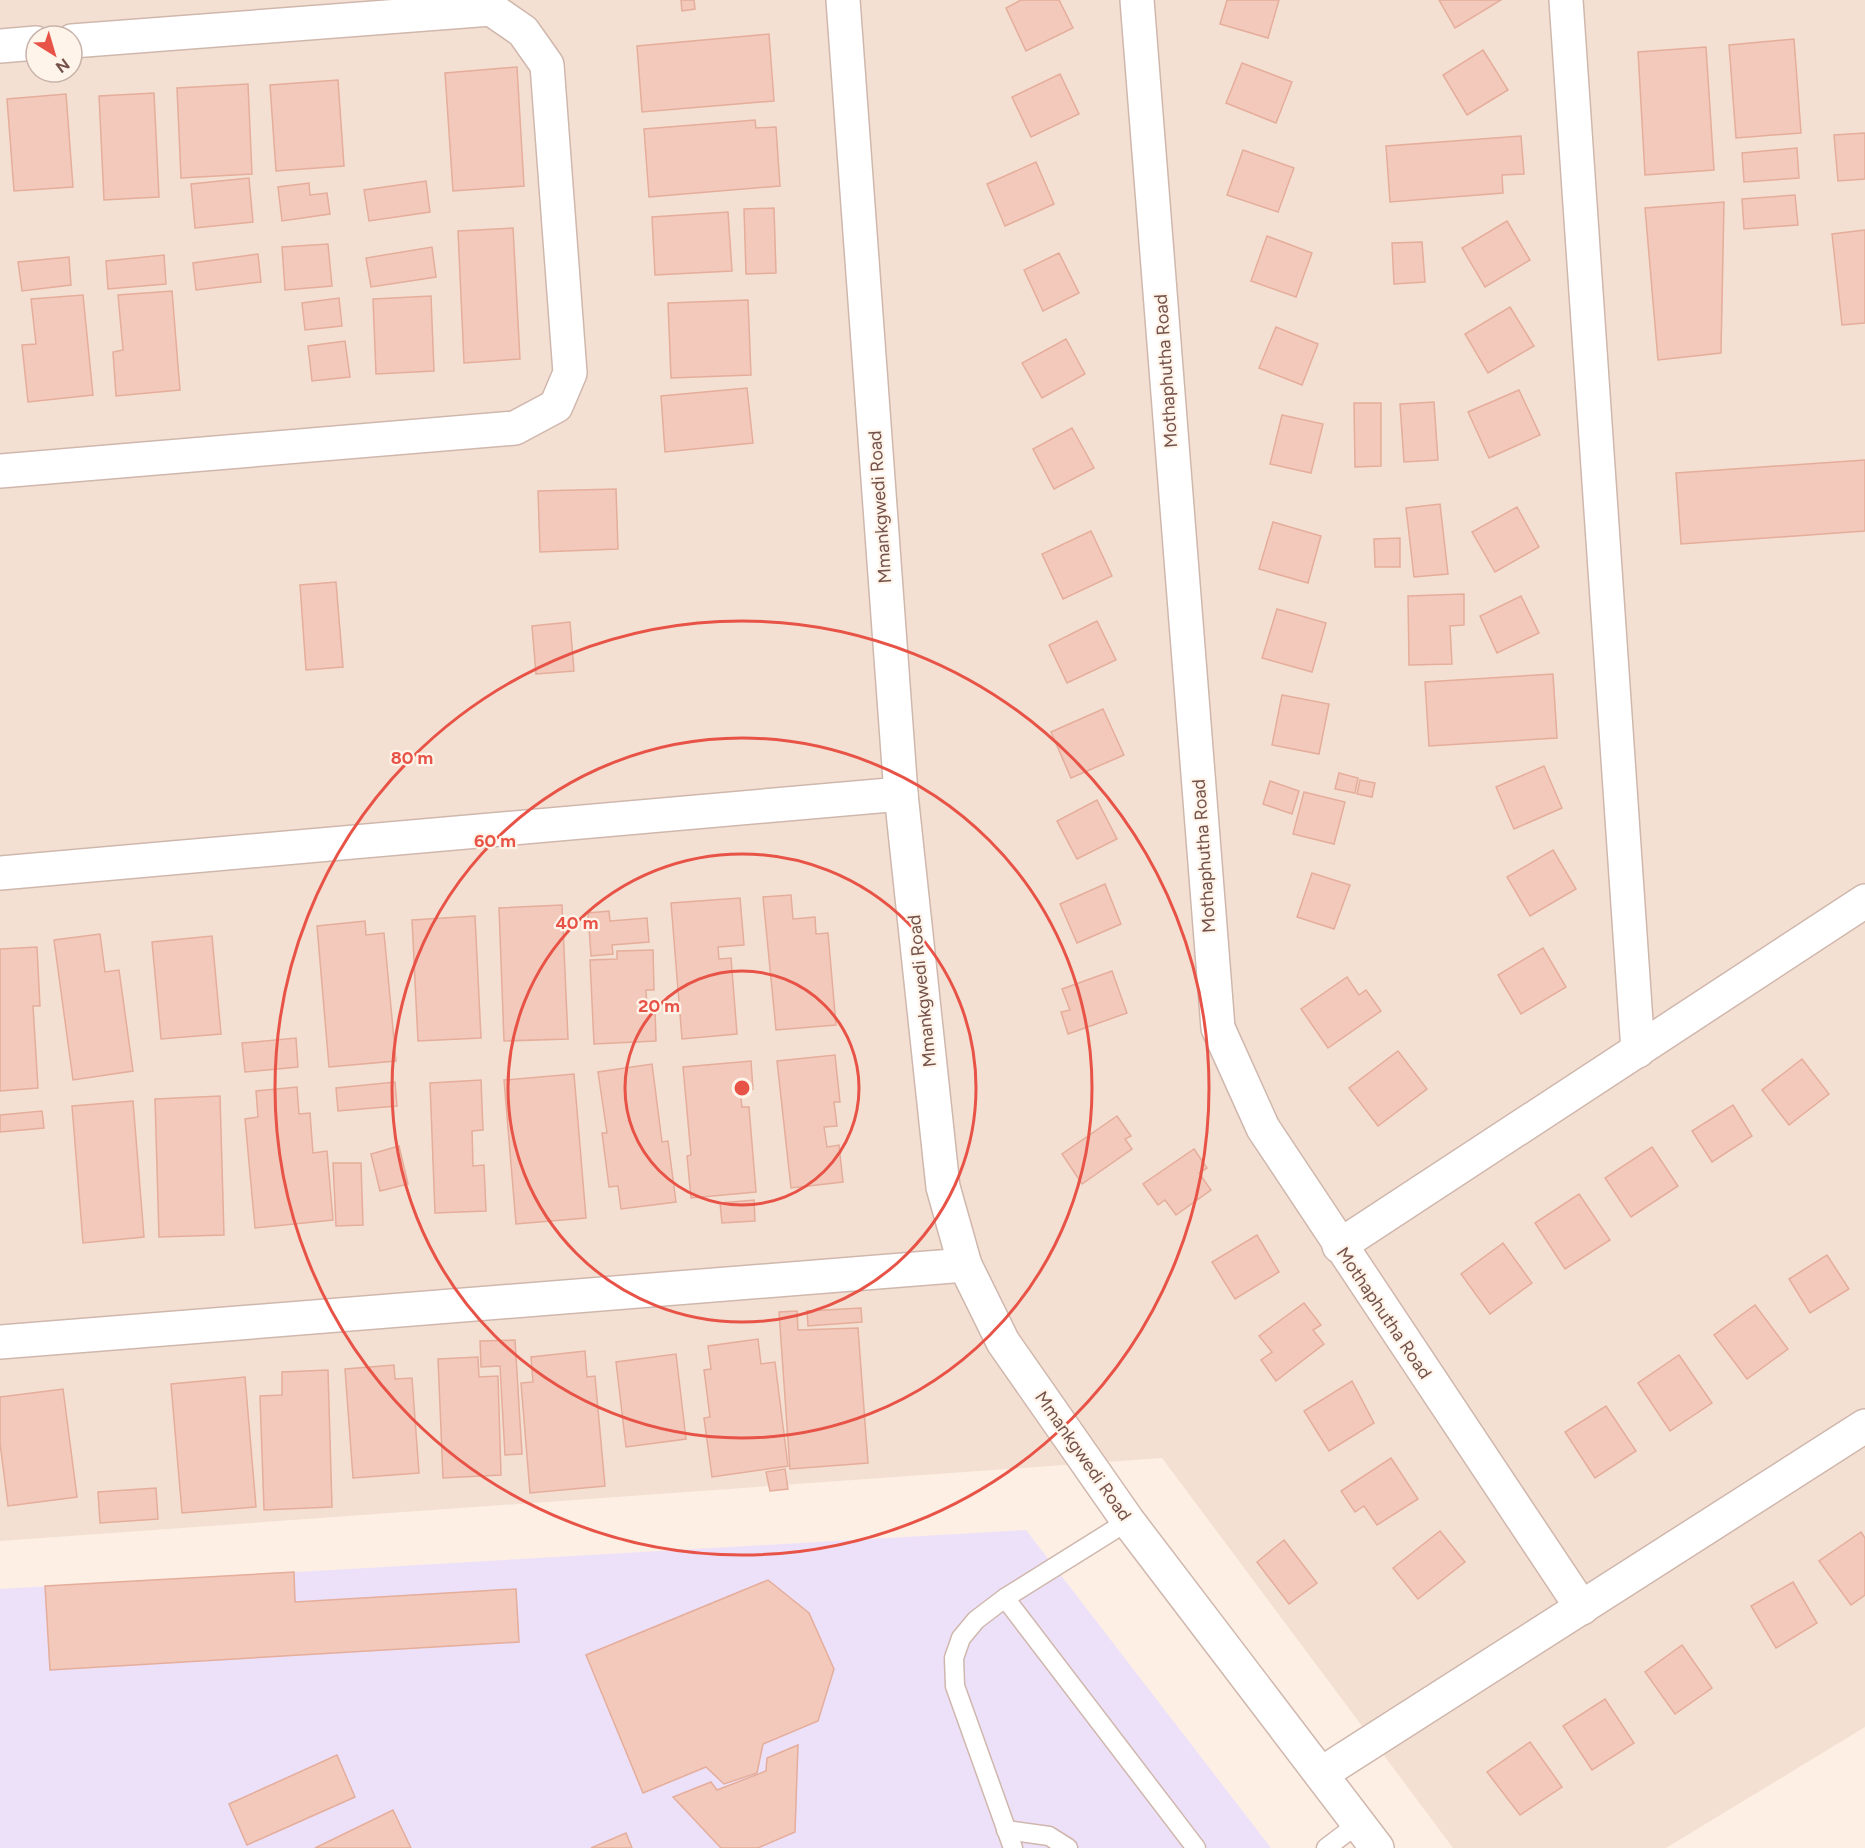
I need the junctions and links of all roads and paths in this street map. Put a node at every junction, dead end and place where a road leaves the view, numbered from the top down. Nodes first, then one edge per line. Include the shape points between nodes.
1 (843, 0) edge
2 (1137, 0) edge
3 (1566, 0) edge
4 (84, 40) edge
5 (24, 45) edge
6 (0, 46) edge
7 (0, 471) edge
8 (901, 794) junction
9 (0, 873) edge
10 (1865, 901) edge
11 (1638, 1051) junction
12 (1340, 1246) junction
13 (965, 1265) junction
14 (0, 1342) edge
15 (1865, 1426) edge
16 (1128, 1521) junction
17 (1005, 1598) junction
18 (1582, 1608) junction
19 (1321, 1774) junction
20 (1006, 1830) junction
21 (1368, 1835) edge
22 (1013, 1848) edge
23 (1068, 1848) edge
24 (1196, 1848) edge
25 (1326, 1848) edge

1 - 8 street, Mmankgwedi Road
2 - 12 street, Mothaphutha Road via 1218,1028 1263,1128
3 - 11 street
4 - 7 street via 491,9 523,31 547,65 570,373 556,406 515,428
5 - 6 street
8 - 9 street
8 - 13 street, Mmankgwedi Road via 943,1188
10 - 11 street
11 - 12 street
12 - 18 street, Mothaphutha Road
13 - 14 street
13 - 16 street, Mmankgwedi Road via 1003,1342
15 - 18 street
16 - 17 lane
16 - 19 street, Mmankgwedi Road
17 - 20 lane via 976,1620 961,1638 954,1658 955,1686
17 - 24 lane
18 - 19 street
19 - 21 street, Mmankgwedi Road
20 - 22 lane
20 - 23 lane via 1049,1836
21 - 25 lane

